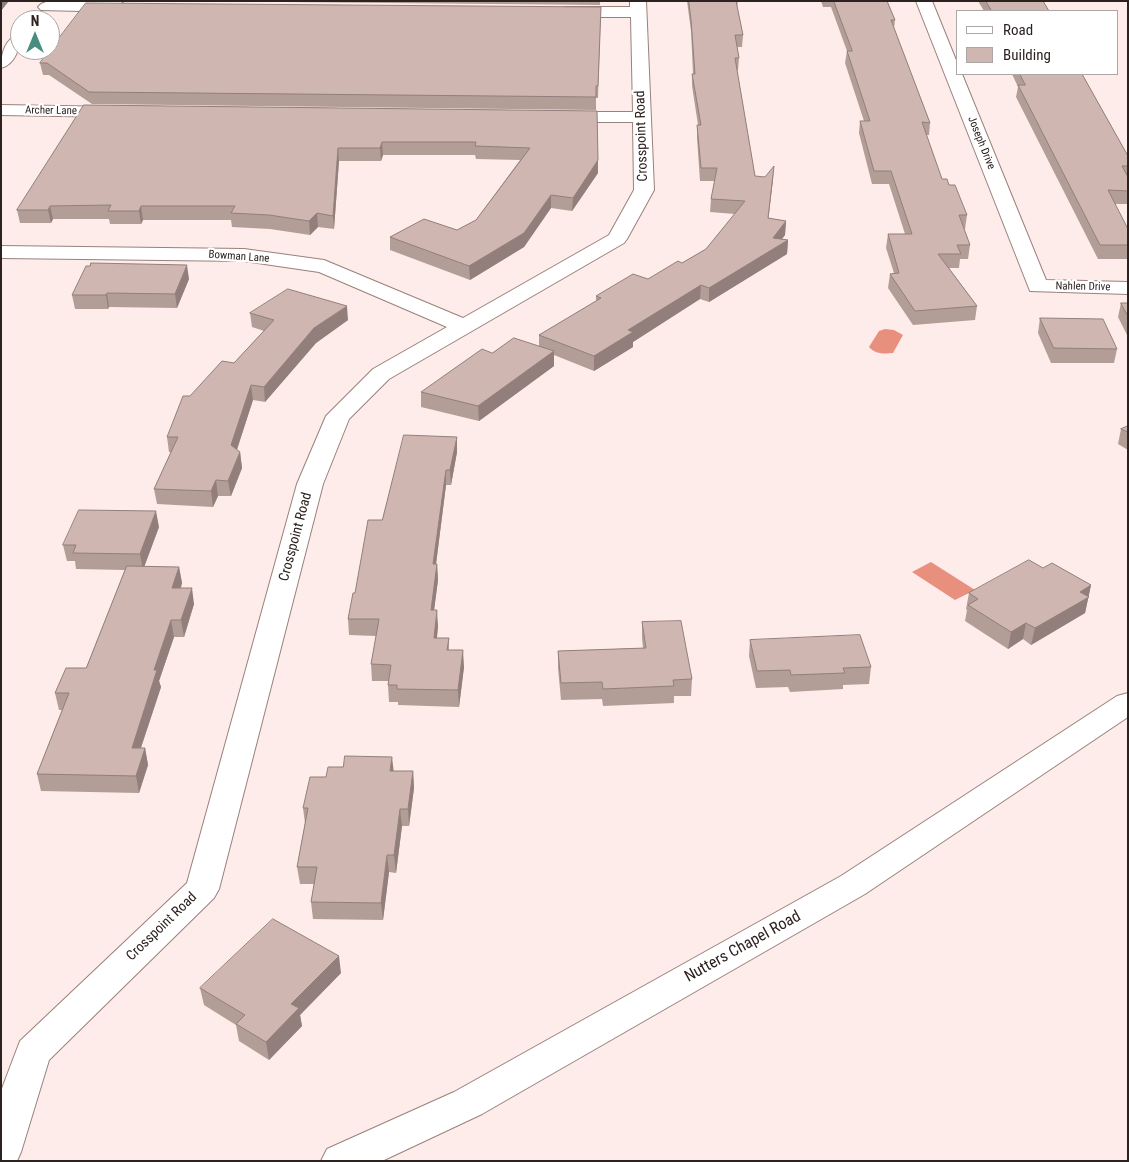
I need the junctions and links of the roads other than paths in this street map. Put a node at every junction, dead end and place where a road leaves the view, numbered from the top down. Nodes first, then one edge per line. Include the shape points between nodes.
1 (924, 1) edge
2 (48, 4) edge
3 (638, 7) edge
4 (135, 8) edge
5 (549, 11) edge
6 (10, 52) edge
7 (1, 63) edge
8 (1, 110) edge
9 (129, 112) edge
10 (543, 116) edge
11 (642, 118) junction
12 (1, 252) edge
13 (1038, 286) joint
14 (1128, 288) edge
15 (464, 326) junction
16 (1128, 704) edge
17 (1, 1152) edge
18 (341, 1161) edge

1 - 13 street, Joseph Drive
2 - 4 street
3 - 5 street
3 - 11 street, Crosspoint Road
6 - 7 street
8 - 9 street, Archer Lane
10 - 11 street
11 - 15 street, Crosspoint Road via 644,190 617,239
12 - 15 street, Bowman Lane via 244,255 324,266
13 - 14 street, Nahlen Drive
15 - 17 street, Crosspoint Road via 381,374 338,416 310,484 202,888 33,1052
16 - 18 street, Nutters Chapel Road via 853,885 468,1102

